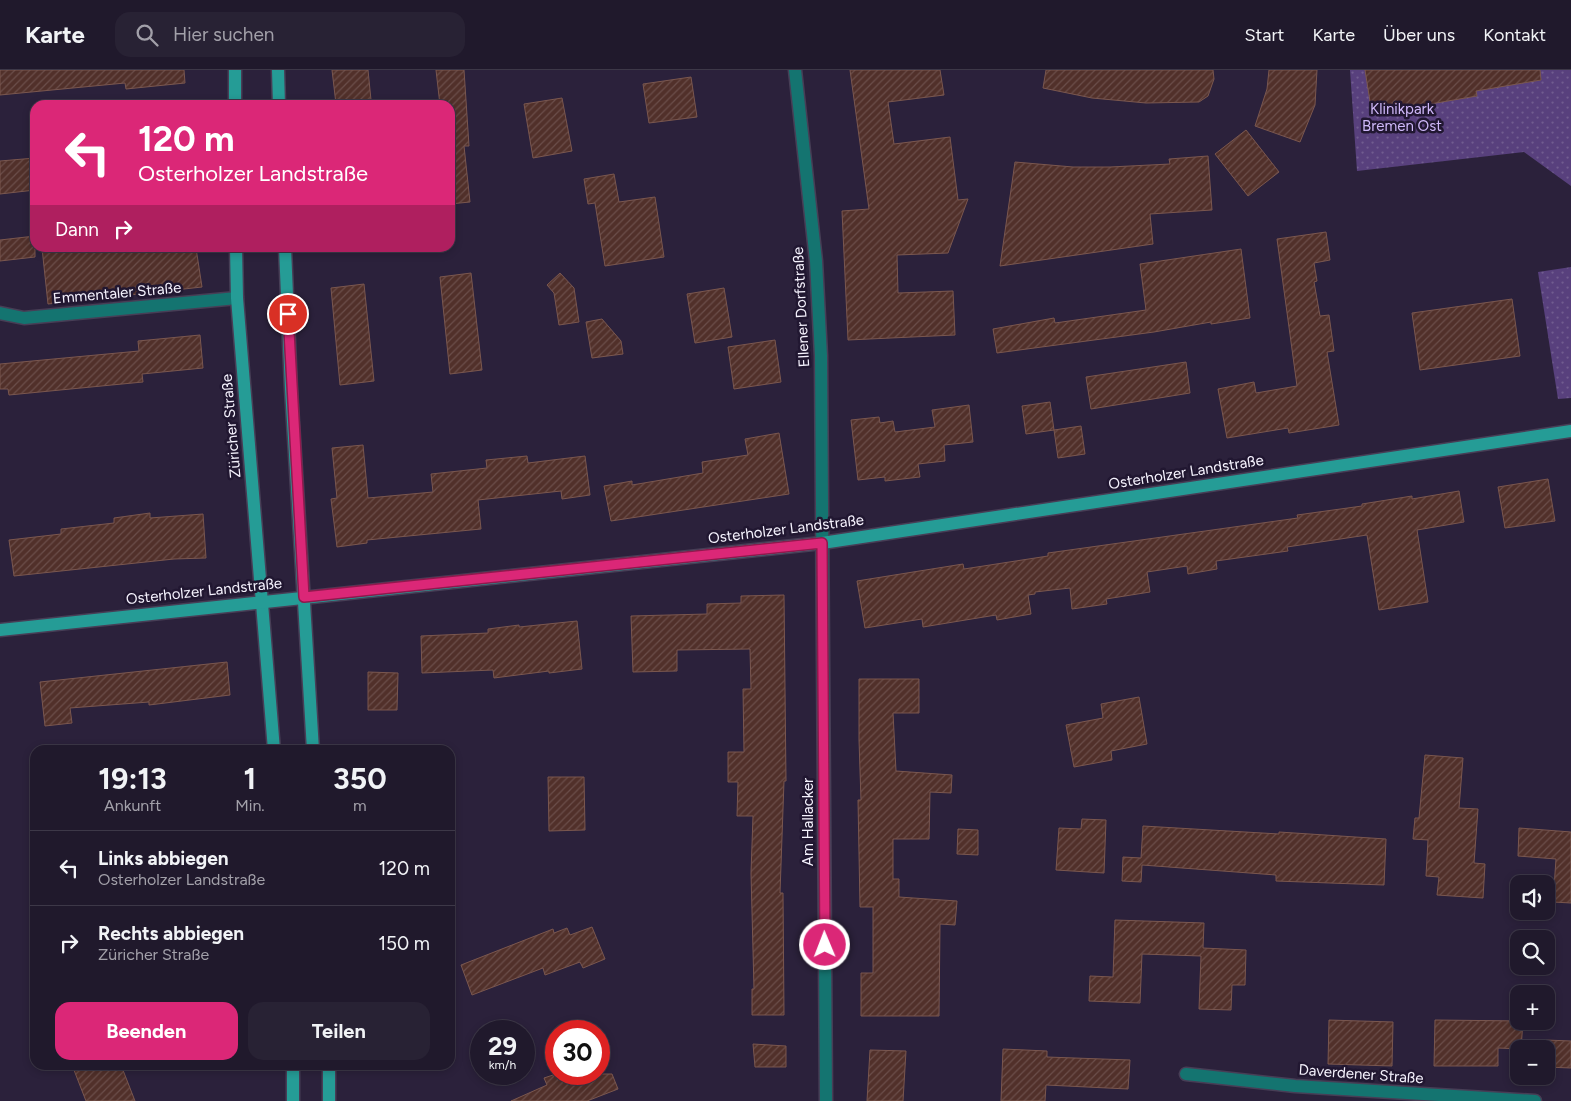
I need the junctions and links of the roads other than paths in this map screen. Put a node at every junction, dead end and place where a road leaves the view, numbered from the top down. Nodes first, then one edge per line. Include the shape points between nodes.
1 (235, 70) edge
2 (278, 70) edge
3 (795, 70) edge
4 (235, 100) edge
5 (279, 100) edge
6 (236, 252) edge
7 (285, 252) edge
8 (237, 298) junction
9 (0, 313) edge
10 (1571, 431) edge
11 (822, 543) junction
12 (304, 597) junction
13 (261, 601) junction
14 (0, 630) edge
15 (274, 745) edge
16 (313, 745) edge
17 (293, 1070) edge
18 (329, 1070) edge
19 (1186, 1074) dead end
20 (293, 1101) edge
21 (329, 1101) edge
22 (826, 1101) edge
23 (1535, 1101) edge

1 - 4 main road
2 - 5 main road
3 - 11 street, Ellener Dorfstraße via 816,262 821,356
6 - 8 main road, Züricher Straße
7 - 12 main road
8 - 9 street, Emmentaler Straße via 24,318
8 - 13 main road, Züricher Straße
10 - 11 main road, Osterholzer Landstraße
11 - 12 main road, Osterholzer Landstraße
11 - 22 street, Am Hallacker
12 - 13 main road, Osterholzer Landstraße
12 - 16 main road
13 - 14 main road, Osterholzer Landstraße
13 - 15 main road, Züricher Straße
17 - 20 main road
18 - 21 main road
19 - 23 street, Daverdener Straße via 1295,1086

